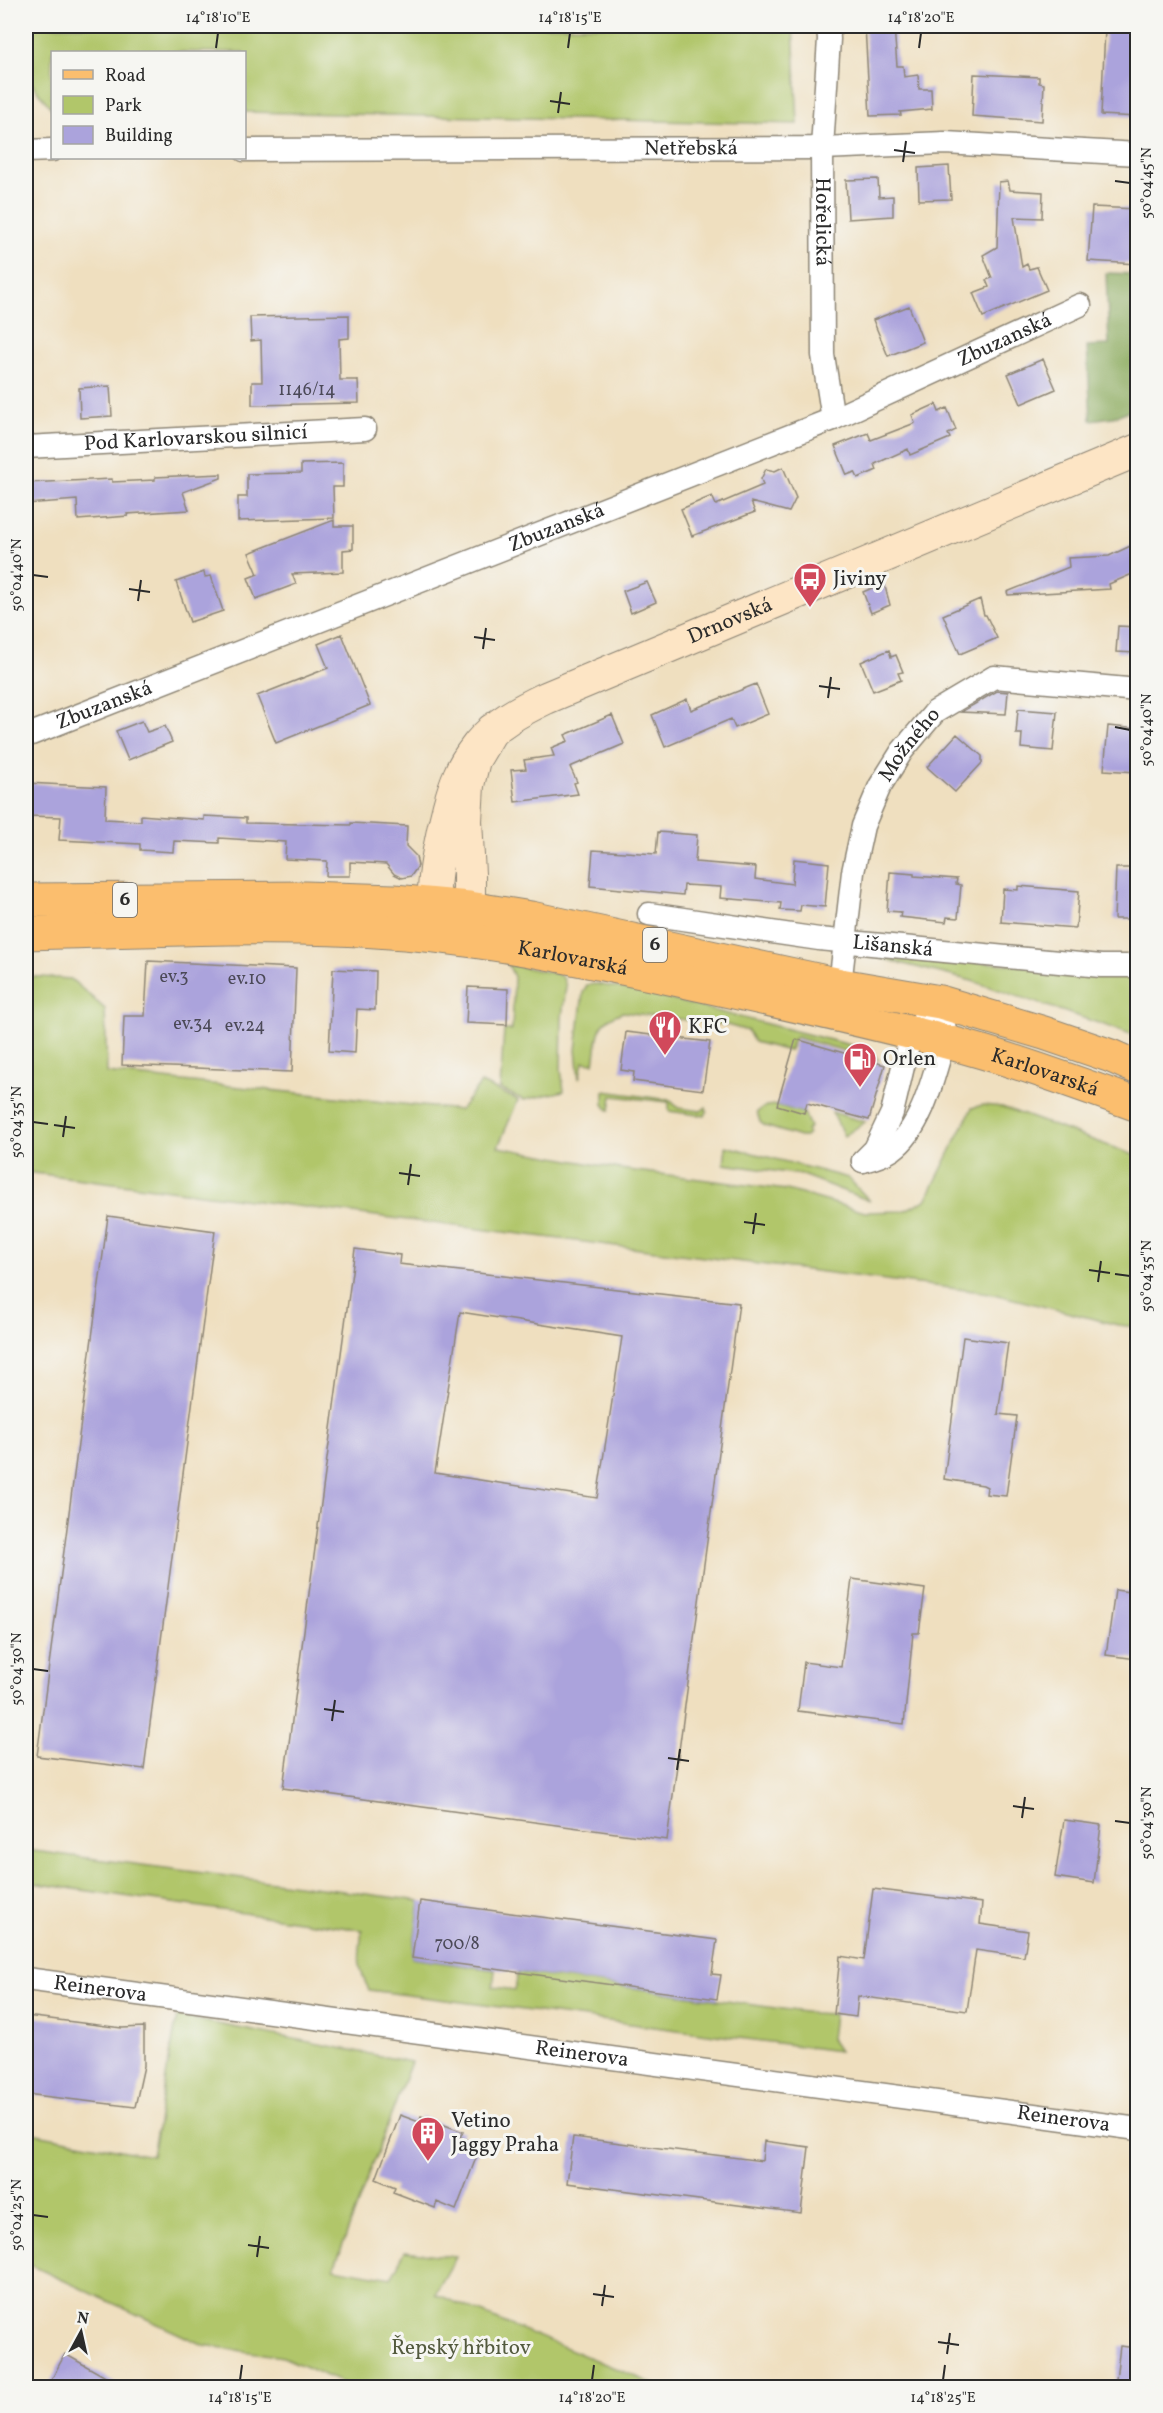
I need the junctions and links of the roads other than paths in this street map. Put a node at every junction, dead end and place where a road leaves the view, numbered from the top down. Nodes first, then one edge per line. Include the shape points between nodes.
1 (828, 26) edge
2 (822, 148) junction
3 (51, 150) edge
4 (246, 150) edge
5 (26, 151) edge
6 (1137, 154) edge
7 (1080, 304) dead end
8 (833, 419) junction
9 (366, 429) dead end
10 (26, 447) edge
11 (1137, 450) edge
12 (1137, 690) edge
13 (492, 730) junction
14 (26, 736) edge
15 (26, 900) edge
16 (435, 904) junction
17 (469, 909) junction
18 (649, 914) dead end
19 (26, 933) edge
20 (449, 938) junction
21 (845, 942) junction
22 (1137, 966) edge
23 (840, 985) junction
24 (940, 1002) junction
25 (911, 1033) junction
26 (944, 1041) junction
27 (1137, 1068) edge
28 (1137, 1106) edge
29 (26, 1979) edge
30 (1137, 2129) edge

1 - 2 street, Hořelická
2 - 4 street, Netřebská
2 - 6 street, Netřebská via 945,143
2 - 8 street, Hořelická via 823,355
3 - 5 street
7 - 8 street, Zbuzanská
8 - 14 street, Zbuzanská
9 - 10 street, Pod Karlovarskou silnicí
11 - 13 main road, Drnovská via 546,698
12 - 21 street, Možného via 994,677 935,712 902,751 880,786 863,826
13 - 16 main road, Drnovská via 468,758 453,794 438,856
13 - 17 main road, Drnovská via 474,760 468,785
15 - 16 main road, Karlovarská / 6 via 305,898
16 - 17 main road, Karlovarská / 6
16 - 20 main road via 437,924
17 - 20 main road via 463,927
17 - 23 main road, Karlovarská / 6 via 531,918
18 - 21 street, Lišanská
19 - 20 main road, Karlovarská / 6 via 292,928
20 - 25 main road, Karlovarská / 6 via 609,965
21 - 22 street, Lišanská
21 - 23 street, Možného
23 - 24 main road, Karlovarská / 6
24 - 25 street
24 - 26 street
24 - 27 main road, Karlovarská / 6 via 1044,1033
25 - 26 main road, Karlovarská / 6
25 - 26 street via 892,1113 875,1149 863,1161 895,1148 911,1128 922,1108
26 - 28 main road, Karlovarská / 6
29 - 30 street, Reinerova

